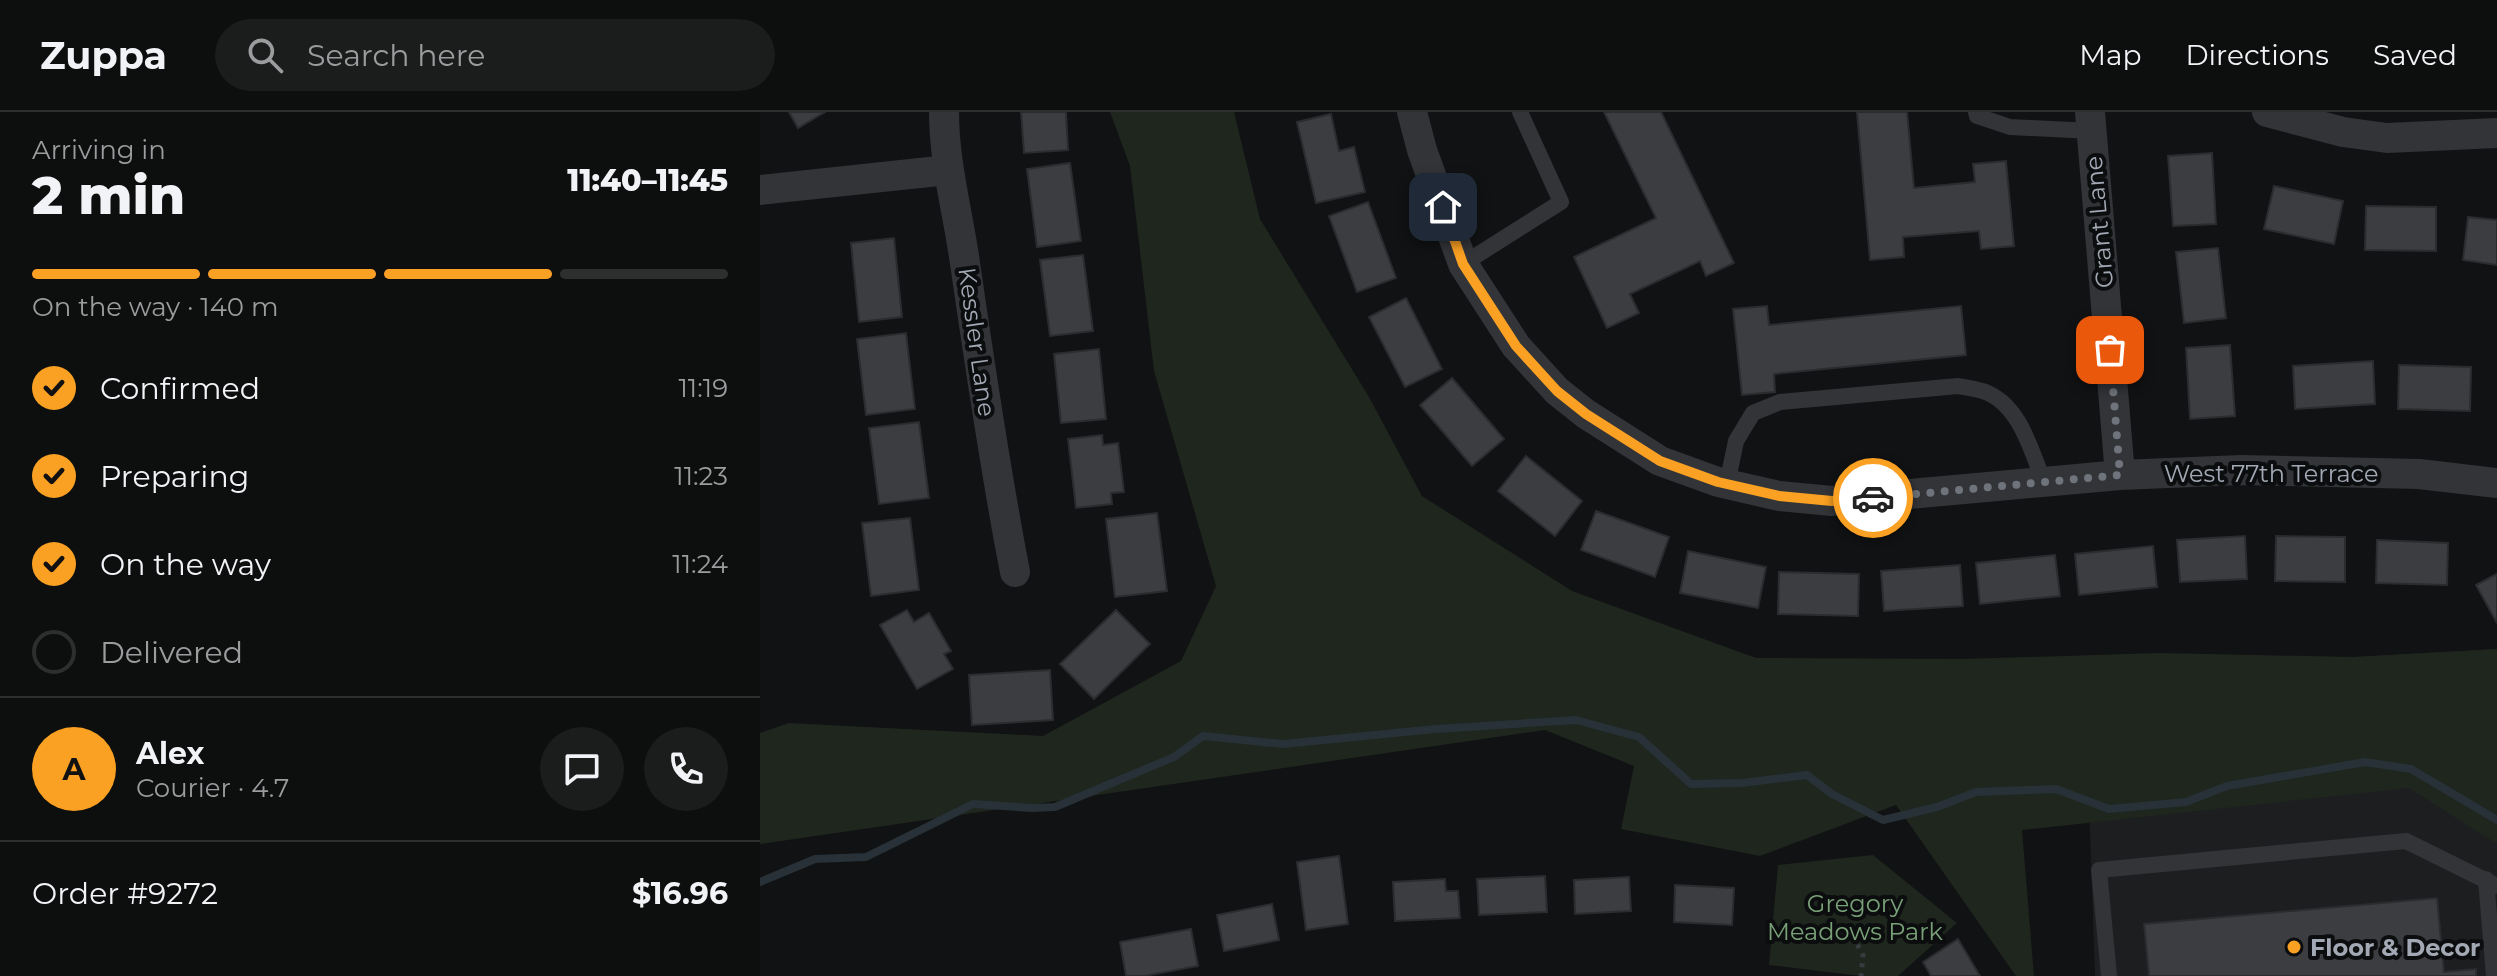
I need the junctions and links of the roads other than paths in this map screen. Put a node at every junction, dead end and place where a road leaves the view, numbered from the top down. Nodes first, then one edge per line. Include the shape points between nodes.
1 (944, 112) edge
2 (1412, 112) edge
3 (1520, 112) edge
4 (1976, 112) edge
5 (2267, 112) edge
6 (2091, 121) edge
7 (2497, 133) edge
8 (948, 170) junction
9 (760, 190) edge
10 (1463, 264) junction
11 (2120, 475) junction
12 (2044, 482) junction
13 (2497, 483) edge
14 (1727, 484) junction
15 (1015, 572) dead end
16 (2491, 882) edge
17 (2109, 976) edge
18 (2494, 976) edge

1 - 8 street, Kessler Lane
2 - 10 street, West 77th Terrace
3 - 10 lane via 1561,202
4 - 6 lane via 2010,127
5 - 7 street via 2387,138
6 - 11 street, Grant Lane
8 - 9 street
8 - 15 street, Kessler Lane
10 - 14 street, West 77th Terrace via 1516,346 1557,391 1660,461
11 - 12 street, West 77th Terrace
11 - 13 street, West 77th Terrace via 2241,470 2454,476
12 - 14 street, West 77th Terrace via 1832,501
12 - 14 lane via 2004,401 1958,386 1780,402 1753,413 1736,441
16 - 17 lane via 2406,841 2099,870
16 - 18 lane

